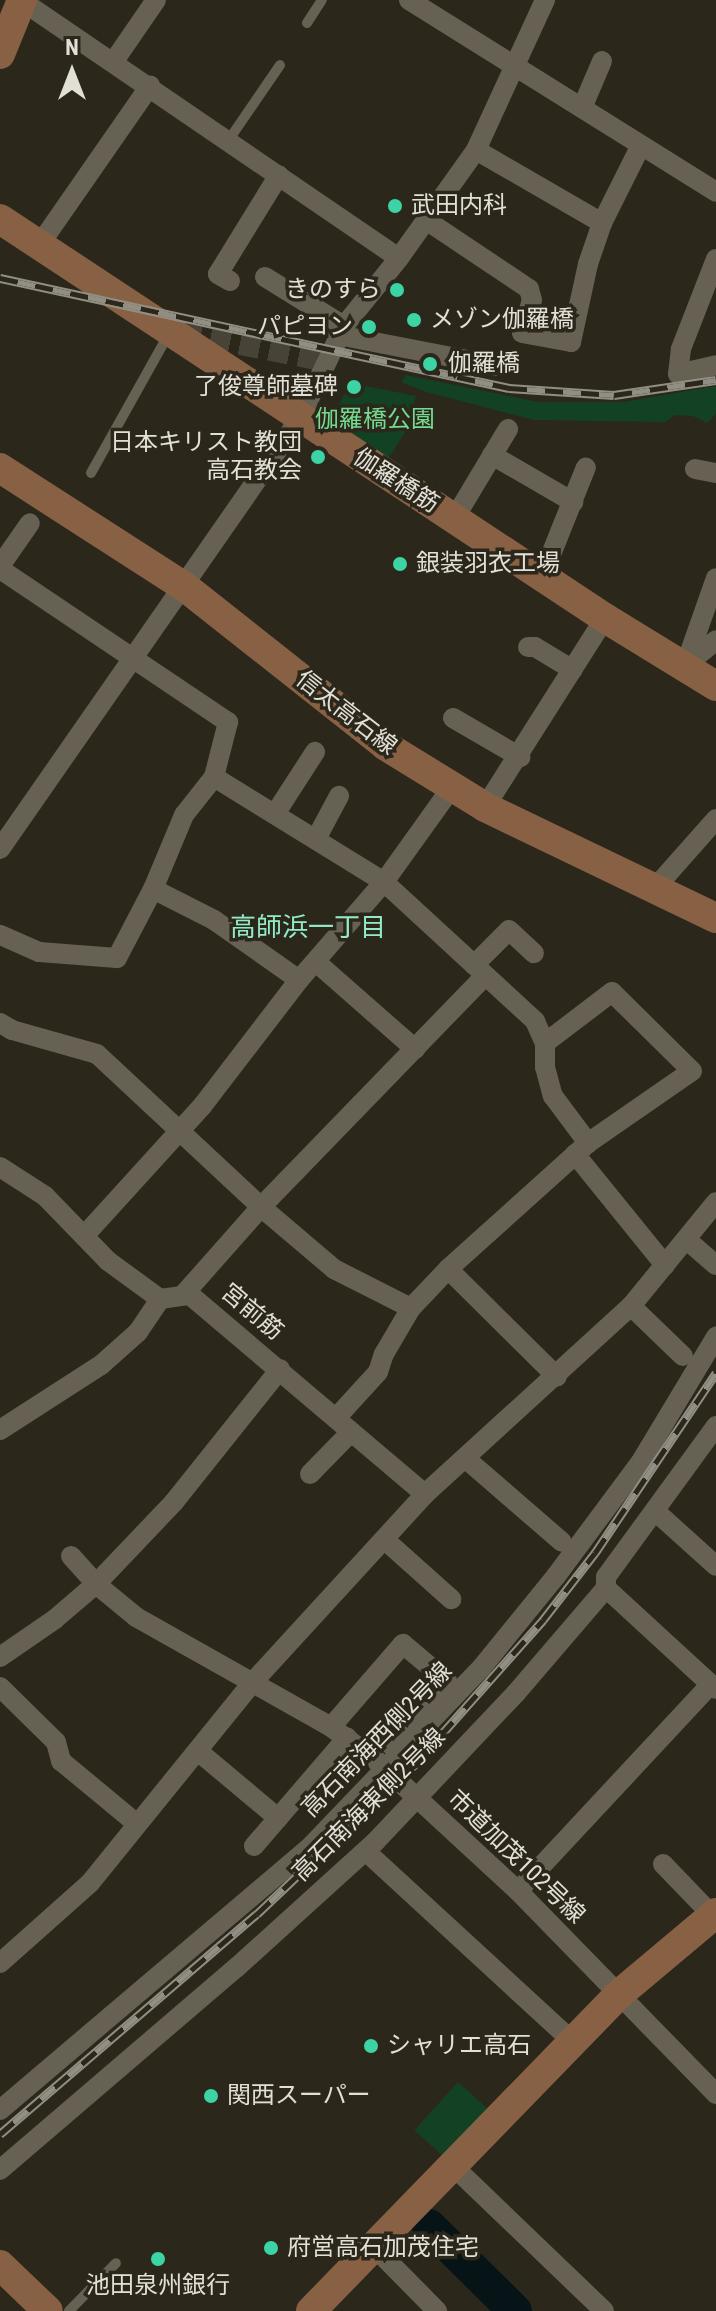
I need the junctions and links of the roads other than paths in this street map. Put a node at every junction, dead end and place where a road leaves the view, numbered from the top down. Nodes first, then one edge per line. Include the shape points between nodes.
1 (156, 0) edge
2 (322, 0) edge
3 (409, 0) edge
4 (545, 0) edge
5 (22, 1) edge
6 (307, 23) dead end
7 (0, 54) edge
8 (114, 61) junction
9 (602, 61) dead end
10 (280, 65) dead end
11 (515, 66) junction
12 (150, 86) junction
13 (582, 108) junction
14 (228, 141) junction
15 (641, 145) junction
16 (476, 150) junction
17 (279, 175) junction
18 (716, 192) edge
19 (0, 219) edge
20 (426, 220) junction
21 (602, 223) junction
22 (40, 244) junction
23 (399, 258) junction
24 (716, 259) edge
25 (265, 277) dead end
26 (230, 281) dead end
27 (171, 331) junction
28 (341, 331) junction
29 (716, 365) edge
30 (497, 366) dead end
31 (300, 418) junction
32 (508, 429) dead end
33 (492, 455) junction
34 (586, 467) dead end
35 (0, 468) edge
36 (695, 469) dead end
37 (91, 473) dead end
38 (716, 473) edge
39 (573, 502) junction
40 (454, 519) junction
41 (30, 523) dead end
42 (2, 574) edge
43 (542, 577) junction
44 (716, 578) edge
45 (185, 587) junction
46 (605, 618) junction
47 (716, 640) edge
48 (528, 647) dead end
49 (133, 658) junction
50 (685, 666) junction
51 (573, 670) junction
52 (716, 686) edge
53 (453, 718) dead end
54 (315, 752) dead end
55 (520, 757) junction
56 (214, 777) junction
57 (452, 787) junction
58 (339, 796) dead end
59 (485, 807) junction
60 (275, 814) junction
61 (716, 819) edge
62 (316, 839) junction
63 (0, 847) edge
64 (384, 882) junction
65 (655, 888) junction
66 (153, 889) junction
67 (716, 918) edge
68 (0, 935) edge
69 (534, 953) dead end
70 (316, 962) junction
71 (479, 971) junction
72 (299, 980) junction
73 (0, 1023) edge
74 (545, 1043) junction
75 (415, 1049) junction
76 (179, 1130) junction
77 (581, 1149) junction
78 (0, 1167) edge
79 (716, 1202) edge
80 (261, 1207) junction
81 (84, 1236) junction
82 (687, 1240) junction
83 (665, 1265) junction
84 (716, 1265) edge
85 (448, 1269) junction
86 (184, 1294) junction
87 (160, 1299) junction
88 (631, 1306) junction
89 (411, 1308) junction
90 (716, 1337) edge
91 (683, 1356) dead end
92 (280, 1369) junction
93 (557, 1377) junction
94 (336, 1418) junction
95 (3, 1420) edge
96 (716, 1426) edge
97 (351, 1432) junction
98 (710, 1451) edge
99 (465, 1458) junction
100 (310, 1474) dead end
101 (425, 1494) junction
102 (655, 1511) junction
103 (385, 1540) junction
104 (562, 1542) dead end
105 (71, 1556) dead end
106 (716, 1566) edge
107 (96, 1584) junction
108 (606, 1588) junction
109 (451, 1599) dead end
110 (0, 1657) edge
111 (252, 1683) junction
112 (0, 1687) edge
113 (713, 1687) edge
114 (339, 1733) junction
115 (199, 1752) junction
116 (381, 1766) junction
117 (416, 1798) junction
118 (278, 1818) junction
119 (136, 1823) junction
120 (254, 1846) dead end
121 (372, 1857) dead end
122 (663, 1864) dead end
123 (518, 1891) junction
124 (714, 1914) edge
125 (0, 1963) edge
126 (617, 1996) junction
127 (572, 2041) junction
128 (716, 2094) edge
129 (0, 2110) edge
130 (453, 2166) junction
131 (0, 2170) edge
132 (372, 2245) junction
133 (116, 2263) dead end
134 (0, 2265) edge
135 (48, 2311) edge
136 (69, 2311) edge
137 (311, 2311) edge
138 (437, 2311) edge
139 (604, 2311) edge

1 - 8 street
2 - 6 lane
3 - 11 street
4 - 11 street
5 - 7 street
5 - 8 street
8 - 12 street
9 - 13 street
10 - 14 lane
11 - 13 street
11 - 16 street
12 - 14 street
12 - 22 street
13 - 15 street
14 - 17 street
15 - 18 street
15 - 21 street
16 - 20 street
16 - 21 street
17 - 23 street
17 - 26 street via 218,274
19 - 22 street, 伽羅橋筋
20 - 21 street via 529,289 532,300 522,333 571,342
20 - 23 street
22 - 27 street, 伽羅橋筋
23 - 28 street
24 - 29 street via 681,349 678,374
25 - 28 street
27 - 31 street, 伽羅橋筋
27 - 37 lane
28 - 30 street
28 - 31 street
31 - 40 street, 伽羅橋筋
31 - 45 street
32 - 33 street
33 - 39 street
33 - 40 street
34 - 39 street
35 - 45 street, 信太高石線
36 - 38 street
39 - 43 street
40 - 43 street, 伽羅橋筋
41 - 42 street
42 - 49 street
43 - 46 street, 伽羅橋筋
44 - 50 street
45 - 49 street
45 - 57 street, 信太高石線 via 386,746
46 - 50 street, 伽羅橋筋
46 - 51 street
47 - 50 street
48 - 51 street
49 - 56 street via 228,722
49 - 63 street
50 - 52 street, 伽羅橋筋
51 - 55 street
53 - 55 street
54 - 60 street
55 - 59 street
56 - 60 street
56 - 66 street via 184,815
57 - 59 street, 信太高石線
57 - 64 street
58 - 62 street
59 - 65 street, 信太高石線
60 - 62 street
61 - 65 street
62 - 64 street
64 - 70 street
64 - 71 street
65 - 67 street, 信太高石線
66 - 68 street via 117,958 39,952
66 - 72 street via 214,920
69 - 71 street via 509,930
70 - 72 street
70 - 75 street
71 - 74 street via 535,1021
71 - 75 street
72 - 76 street
73 - 76 street via 97,1054
74 - 77 street via 553,1096
74 - 77 street via 612,992 692,1071
75 - 80 street
76 - 80 street
76 - 81 street
77 - 83 street
77 - 85 street
78 - 81 street via 45,1196
79 - 82 street
80 - 86 street
80 - 89 street via 334,1269
81 - 87 street
82 - 83 street
82 - 84 street
83 - 88 street
85 - 89 street
85 - 93 street
86 - 87 street, 宮前筋
86 - 92 street, 宮前筋
87 - 95 street via 138,1332 101,1365
88 - 91 street
88 - 93 street
89 - 94 street via 378,1372
90 - 116 street, 高石南海西側2号線 via 642,1460 556,1576 482,1667
92 - 94 street, 宮前筋
92 - 107 street via 174,1502
93 - 99 street
94 - 97 street, 宮前筋
96 - 98 street, 高石南海東側2号線
97 - 100 street
97 - 101 street, 宮前筋
98 - 102 street, 高石南海東側2号線
99 - 101 street
99 - 104 street
101 - 103 street
102 - 106 street
102 - 108 street, 高石南海東側2号線 via 606,1577
103 - 109 street
103 - 111 street
105 - 107 street, 市道加茂102号線
107 - 110 street
107 - 111 street, 市道加茂102号線 via 136,1617
108 - 113 street
108 - 117 street, 高石南海東側2号線
111 - 114 street, 市道加茂102号線
111 - 115 street
112 - 119 street via 56,1742 61,1761
113 - 123 street
114 - 116 street, 市道加茂102号線
114 - 116 street via 403,1644 447,1681
114 - 118 street
115 - 118 street
115 - 119 street
116 - 117 street, 市道加茂102号線
116 - 129 street, 高石南海西側2号線 via 312,1845
117 - 123 street, 市道加茂102号線
117 - 131 street, 高石南海東側2号線 via 236,1968
118 - 120 street
119 - 125 street via 90,1883
121 - 127 street
122 - 124 street
123 - 126 street, 市道加茂102号線
124 - 126 street
126 - 127 street
126 - 128 street, 市道加茂102号線
127 - 130 street
130 - 132 street
130 - 139 street
132 - 137 street
132 - 138 street
133 - 136 lane
134 - 135 street

